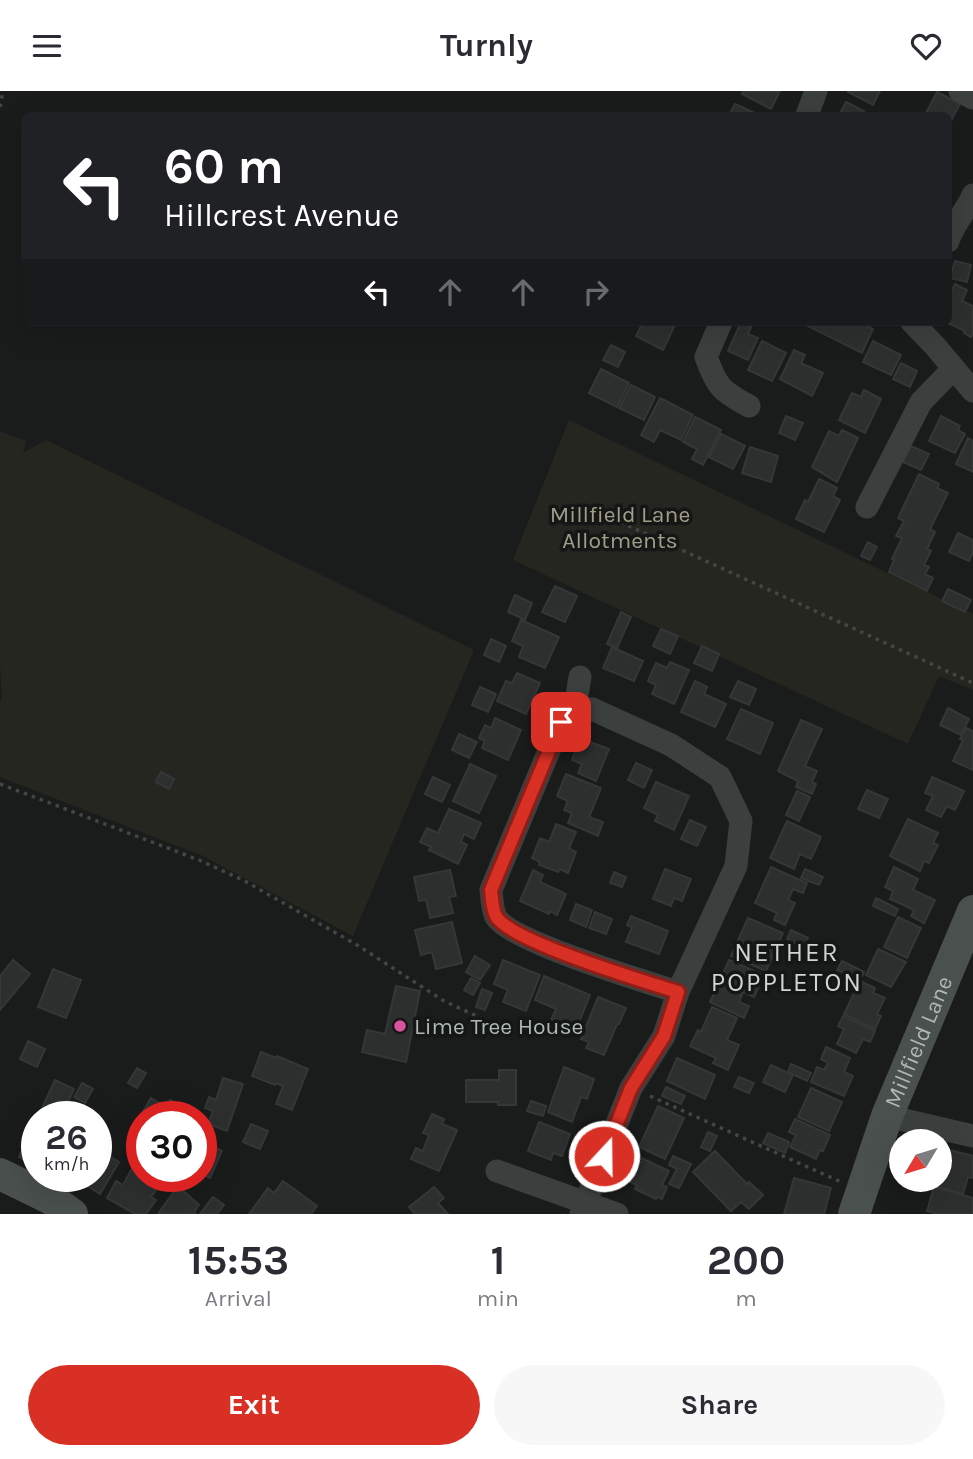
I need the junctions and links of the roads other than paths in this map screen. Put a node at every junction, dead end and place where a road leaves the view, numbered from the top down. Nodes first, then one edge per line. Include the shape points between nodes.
1 (816, 91) edge
2 (960, 91) edge
3 (973, 98) edge
4 (808, 112) edge
5 (973, 195) edge
6 (952, 232) edge
7 (720, 326) edge
8 (916, 326) edge
9 (954, 369) junction
10 (973, 391) edge
11 (749, 406) dead end
12 (867, 507) dead end
13 (580, 677) dead end
14 (575, 708) junction
15 (973, 911) edge
16 (678, 992) junction
17 (887, 1116) junction
18 (973, 1136) edge
19 (497, 1171) dead end
20 (0, 1174) edge
21 (858, 1203) edge
22 (584, 1208) edge
23 (72, 1214) edge
24 (617, 1214) edge

1 - 4 street
2 - 3 street
5 - 6 street
7 - 11 street via 706,357 714,379
8 - 9 street
9 - 10 street
9 - 12 street via 921,403
13 - 14 street
14 - 16 street via 592,709 671,745 720,777 741,821 736,866
14 - 16 street via 561,722 491,890 496,917 517,934
15 - 17 street, Millfield Lane
16 - 22 street via 664,1036 631,1088
17 - 18 street
17 - 21 street, Millfield Lane
19 - 22 street
20 - 23 street
22 - 24 street

